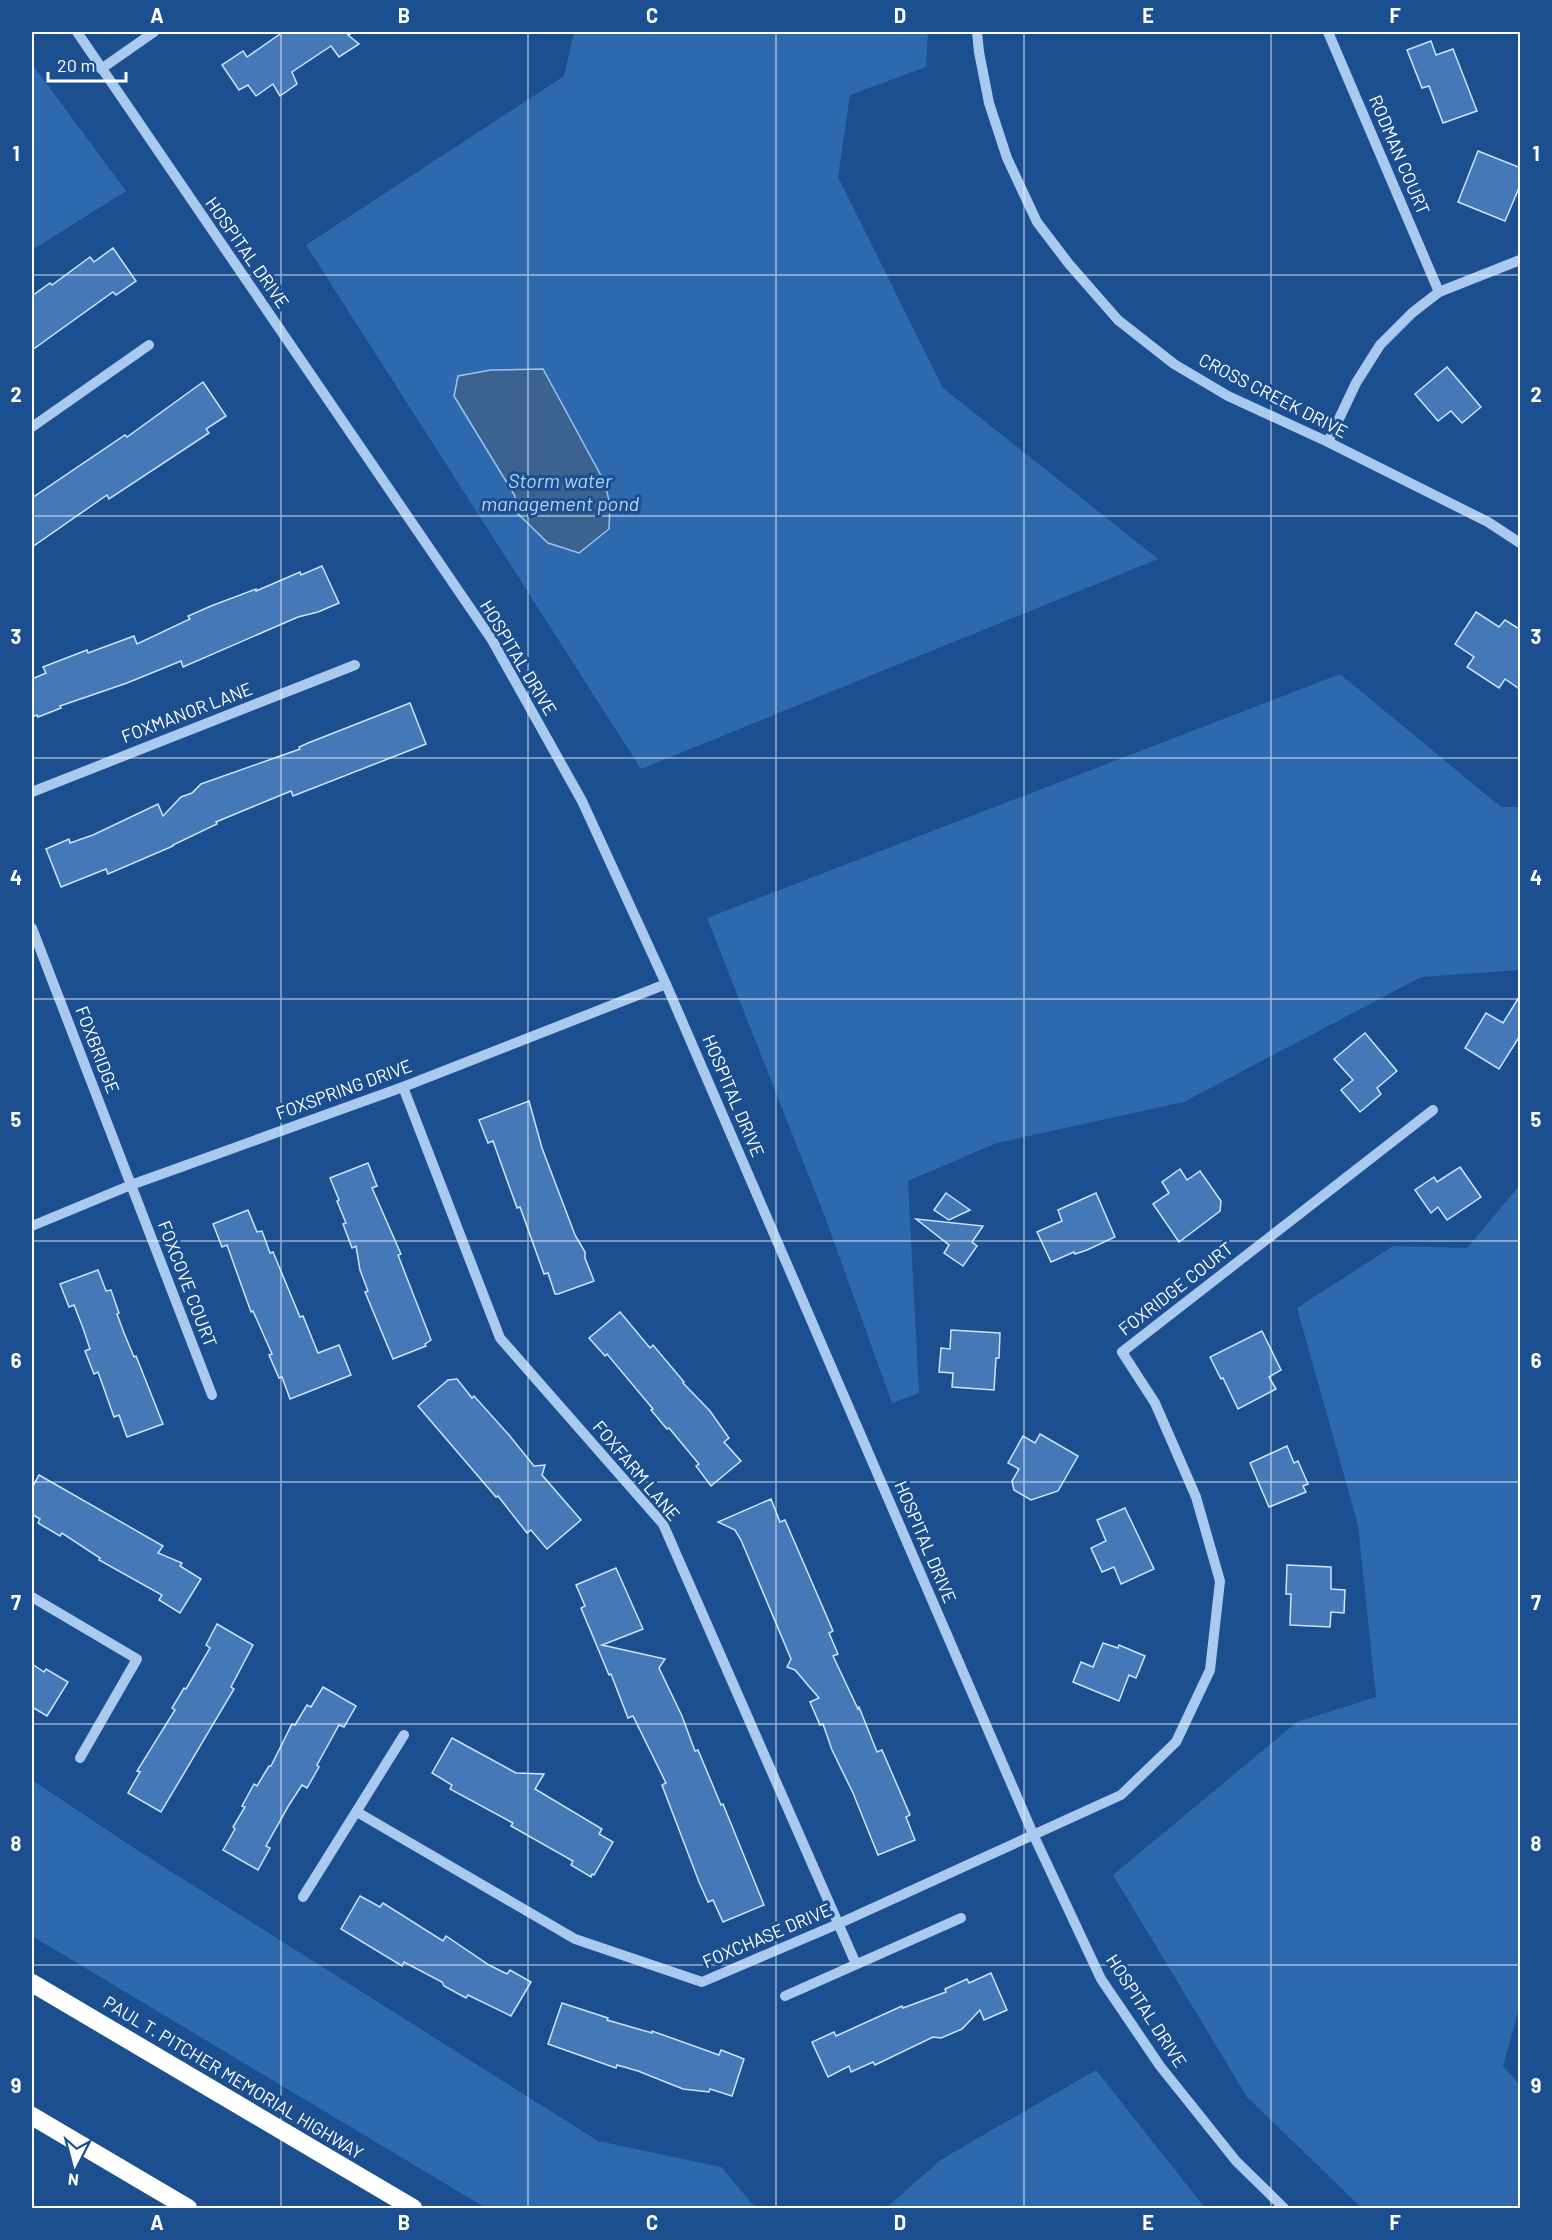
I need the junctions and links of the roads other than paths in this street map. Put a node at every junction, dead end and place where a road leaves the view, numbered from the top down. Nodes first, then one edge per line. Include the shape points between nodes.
1 (77, 32) edge
2 (154, 32) edge
3 (977, 32) edge
4 (1328, 32) edge
5 (101, 69) junction
6 (1521, 260) edge
7 (1439, 292) junction
8 (149, 345) dead end
9 (32, 427) edge
10 (1328, 442) junction
11 (1521, 543) edge
12 (355, 665) dead end
13 (32, 792) edge
14 (32, 928) edge
15 (37, 955) edge
16 (666, 984) junction
17 (404, 1087) junction
18 (1433, 1110) dead end
19 (131, 1185) junction
20 (32, 1226) edge
21 (212, 1395) dead end
22 (32, 1597) edge
23 (404, 1736) dead end
24 (80, 1758) dead end
25 (357, 1812) junction
26 (1033, 1834) junction
27 (303, 1897) dead end
28 (961, 1918) dead end
29 (838, 1924) junction
30 (856, 1964) junction
31 (32, 1983) edge
32 (785, 1996) dead end
33 (32, 2116) edge
34 (188, 2208) edge
35 (413, 2208) edge
36 (1284, 2208) edge

1 - 5 street, HOSPITAL DRIVE
2 - 5 street
3 - 10 street, CROSS CREEK DRIVE via 989,103 1007,158 1037,222 1069,264 1118,320 1174,364 1228,396
4 - 7 street, RODMAN COURT
5 - 16 street, HOSPITAL DRIVE via 492,640 582,801
6 - 7 street
7 - 10 street via 1380,345 1356,383
8 - 9 street
10 - 11 street, CROSS CREEK DRIVE via 1488,522
12 - 13 street, FOXMANOR LANE
14 - 15 street, FOXBRIDGE
15 - 19 street, FOXBRIDGE
16 - 17 street, FOXSPRING DRIVE
16 - 26 street, HOSPITAL DRIVE
17 - 19 street, FOXSPRING DRIVE
17 - 29 street, FOXFARM LANE via 500,1338 663,1524
18 - 26 street, FOXRIDGE COURT via 1122,1352 1155,1403 1196,1497 1220,1581 1210,1670 1176,1742 1121,1795
19 - 20 street, FOXSPRING DRIVE
19 - 21 street, FOXCOVE COURT
22 - 24 street via 137,1659
23 - 25 street
25 - 27 street
25 - 29 street, FOXCHASE DRIVE via 575,1939 702,1982
26 - 29 street, FOXCHASE DRIVE
26 - 36 street, HOSPITAL DRIVE via 1101,1979 1153,2057 1236,2161
28 - 30 street
29 - 30 street, FOXFARM LANE
30 - 32 street
31 - 35 highway, PAUL T. PITCHER MEMORIAL HIGHWAY
33 - 34 highway

